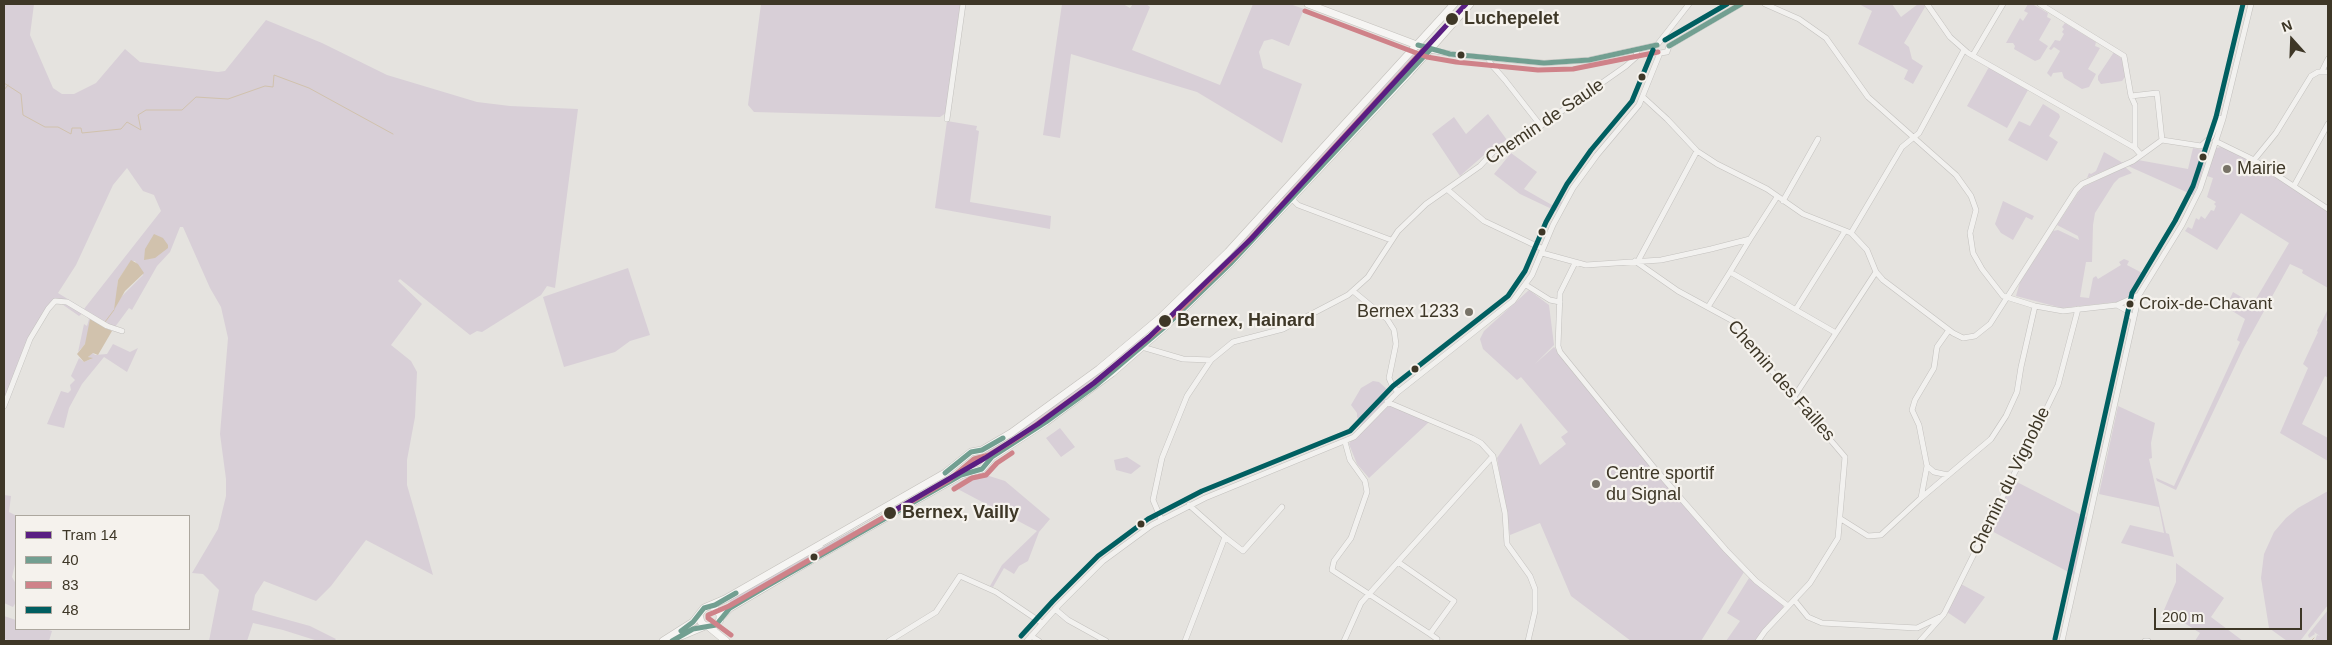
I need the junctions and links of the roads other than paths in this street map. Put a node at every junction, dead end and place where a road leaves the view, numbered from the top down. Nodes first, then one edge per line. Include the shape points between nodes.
1 (963, 4) edge
2 (1308, 4) edge
3 (1454, 4) edge
4 (1470, 4) edge
5 (1689, 4) edge
6 (1741, 4) edge
7 (1765, 4) edge
8 (1927, 4) edge
9 (2003, 4) edge
10 (2040, 4) edge
11 (2251, 4) edge
12 (1659, 43) junction
13 (1417, 45) junction
14 (1669, 46) junction
15 (1430, 50) junction
16 (1637, 50) junction
17 (1964, 50) junction
18 (1660, 53) junction
19 (1973, 56) junction
20 (1489, 57) junction
21 (2328, 59) edge
22 (2325, 72) edge
23 (2131, 94) junction
24 (1643, 97) junction
25 (947, 119) dead end
26 (2221, 119) junction
27 (2328, 124) edge
28 (1541, 126) junction
29 (1914, 137) junction
30 (1818, 139) dead end
31 (2162, 140) junction
32 (2215, 141) junction
33 (2135, 148) junction
34 (1697, 150) junction
35 (2141, 155) junction
36 (2254, 160) junction
37 (2294, 186) junction
38 (1448, 190) junction
39 (1294, 196) junction
40 (1777, 197) junction
41 (1783, 201) junction
42 (2328, 209) edge
43 (1848, 232) junction
44 (1750, 239) junction
45 (1391, 240) junction
46 (1542, 251) junction
47 (1637, 261) junction
48 (1575, 263) junction
49 (1730, 272) junction
50 (1876, 272) junction
51 (1526, 285) junction
52 (1353, 291) junction
53 (2139, 295) junction
54 (2008, 298) junction
55 (1560, 302) junction
56 (2117, 305) junction
57 (2035, 306) junction
58 (1708, 307) junction
59 (1796, 309) junction
60 (2078, 309) junction
61 (2133, 318) junction
62 (1949, 330) junction
63 (122, 332) dead end
64 (1836, 333) junction
65 (1142, 347) junction
66 (1211, 360) junction
67 (1398, 392) junction
68 (1794, 397) junction
69 (1387, 402) junction
70 (4, 406) edge
71 (1346, 442) junction
72 (978, 451) junction
73 (1493, 456) junction
74 (967, 458) junction
75 (985, 464) junction
76 (1927, 466) junction
77 (974, 470) junction
78 (1949, 476) junction
79 (1921, 498) junction
80 (1189, 505) junction
81 (1282, 507) dead end
82 (1161, 519) junction
83 (1840, 519) junction
84 (1225, 537) junction
85 (1398, 562) junction
86 (1369, 594) junction
87 (1795, 601) junction
88 (712, 606) junction
89 (1788, 606) junction
90 (1055, 609) junction
91 (699, 615) junction
92 (1943, 616) junction
93 (720, 620) junction
94 (1042, 623) junction
95 (707, 626) junction
96 (1430, 634) junction
97 (1031, 636) junction
98 (1437, 639) dead end
99 (663, 641) edge
100 (672, 641) edge
101 (727, 641) edge
102 (889, 641) edge
103 (1027, 641) edge
104 (1039, 641) edge
105 (1106, 641) edge
106 (1185, 641) edge
107 (1344, 641) edge
108 (1528, 641) edge
109 (1758, 641) edge
110 (1920, 641) edge
111 (2062, 641) edge

1 - 25 street
2 - 13 main road
3 - 13 main road
4 - 15 main road
5 - 12 street
6 - 14 street
7 - 29 street via 1823,34 1859,87
8 - 17 street via 1950,37
9 - 19 street
10 - 23 street via 2124,56
11 - 26 street
12 - 14 street via 1666,41
12 - 16 street
12 - 18 street
13 - 15 main road
13 - 72 main road via 1258,220 1172,306 1071,391 1011,433
14 - 18 street via 1668,52
15 - 20 street
15 - 39 main road
16 - 20 street via 1573,62 1539,63
16 - 28 street, Chemin de Saule via 1636,57 1626,66
17 - 19 street
17 - 29 street
18 - 24 street
19 - 33 street
20 - 28 street via 1490,63
21 - 22 street
22 - 36 street via 2311,76 2276,133
23 - 31 street via 2157,93
23 - 33 street via 2136,114
24 - 34 street
24 - 46 street via 1634,113 1573,188
26 - 31 street via 2211,137 2201,146
26 - 32 street
27 - 37 street
28 - 38 street, Chemin de Saule via 1493,152
29 - 43 street via 1902,147
29 - 54 street via 1956,175 1971,196 1976,210 1970,233 1973,253 1988,279
30 - 41 street
31 - 35 street
32 - 36 street
32 - 53 street via 2188,215
33 - 35 street
34 - 40 street
34 - 47 street
35 - 54 street via 2076,189
36 - 37 street
37 - 42 street
38 - 45 street, Chemin de Saule via 1426,204
38 - 46 street via 1484,221
39 - 45 street via 1296,203 1306,208
39 - 65 main road via 1215,279
40 - 41 street
40 - 44 street
41 - 43 street via 1803,214
43 - 50 street via 1867,250
43 - 59 street
44 - 47 street via 1668,259
44 - 49 street
45 - 52 street, Chemin de Saule via 1372,271
46 - 48 street
46 - 51 street
47 - 48 street
47 - 58 street, Chemin des Failles via 1678,291
48 - 55 street via 1561,290
49 - 58 street
49 - 59 street
50 - 62 street
50 - 64 street
51 - 55 street via 1550,300
51 - 67 street via 1503,310
52 - 66 street, Chemin de Saule via 1282,329 1233,342
52 - 67 street via 1394,330 1396,344 1389,373 1390,383
53 - 56 street
53 - 61 street
54 - 57 street
54 - 62 street via 1990,324 1975,336 1963,338
55 - 89 street via 1560,352 1722,545 1756,582
56 - 60 street
56 - 61 street
57 - 60 street via 2058,311
57 - 78 street via 2017,392 2006,416 1991,439
58 - 68 street, Chemin des Failles via 1735,322 1753,349
59 - 64 street
60 - 92 street, Chemin du Vignoble via 2058,385
61 - 111 street
62 - 76 street via 1937,347 1934,368 1912,410 1919,425
63 - 70 street via 67,302 52,303 30,339
64 - 68 street
65 - 66 street via 1183,359
65 - 75 main road via 1071,404
66 - 82 street, Chemin de Saule via 1187,396 1162,458 1153,500
67 - 69 street
68 - 83 street, Chemin des Failles via 1843,453
69 - 71 street via 1361,431
69 - 73 street via 1472,438
71 - 80 street
71 - 86 street via 1350,460 1365,481 1368,492 1351,538 1331,568
72 - 74 main road via 971,452
72 - 75 main road via 984,455
73 - 85 street
73 - 108 street via 1508,544 1535,589 1535,611
74 - 77 main road via 968,465
74 - 88 main road
75 - 77 main road
76 - 78 street
76 - 79 street
77 - 93 main road via 767,586 730,608
78 - 79 street
79 - 83 street via 1890,529 1878,536 1868,536
80 - 82 street
80 - 84 street
81 - 84 street via 1242,551
82 - 90 street via 1103,561
83 - 87 street, Chemin des Failles via 1839,534 1829,554
84 - 106 street
85 - 86 street
85 - 96 street via 1454,601
86 - 96 street
86 - 107 street via 1361,603
87 - 89 street, Chemin des Failles
87 - 92 street via 1808,617 1822,623 1917,628
88 - 91 main road via 704,608
88 - 93 main road via 718,611
89 - 109 street, Chemin des Failles
90 - 94 street
90 - 105 street
91 - 95 main road
91 - 99 main road via 690,625
92 - 110 street, Chemin du Vignoble
93 - 95 main road
93 - 101 main road
94 - 97 street
94 - 102 street via 996,592 960,576 936,612
95 - 100 main road via 693,629
95 - 101 main road
96 - 98 street
97 - 103 street
97 - 104 street

